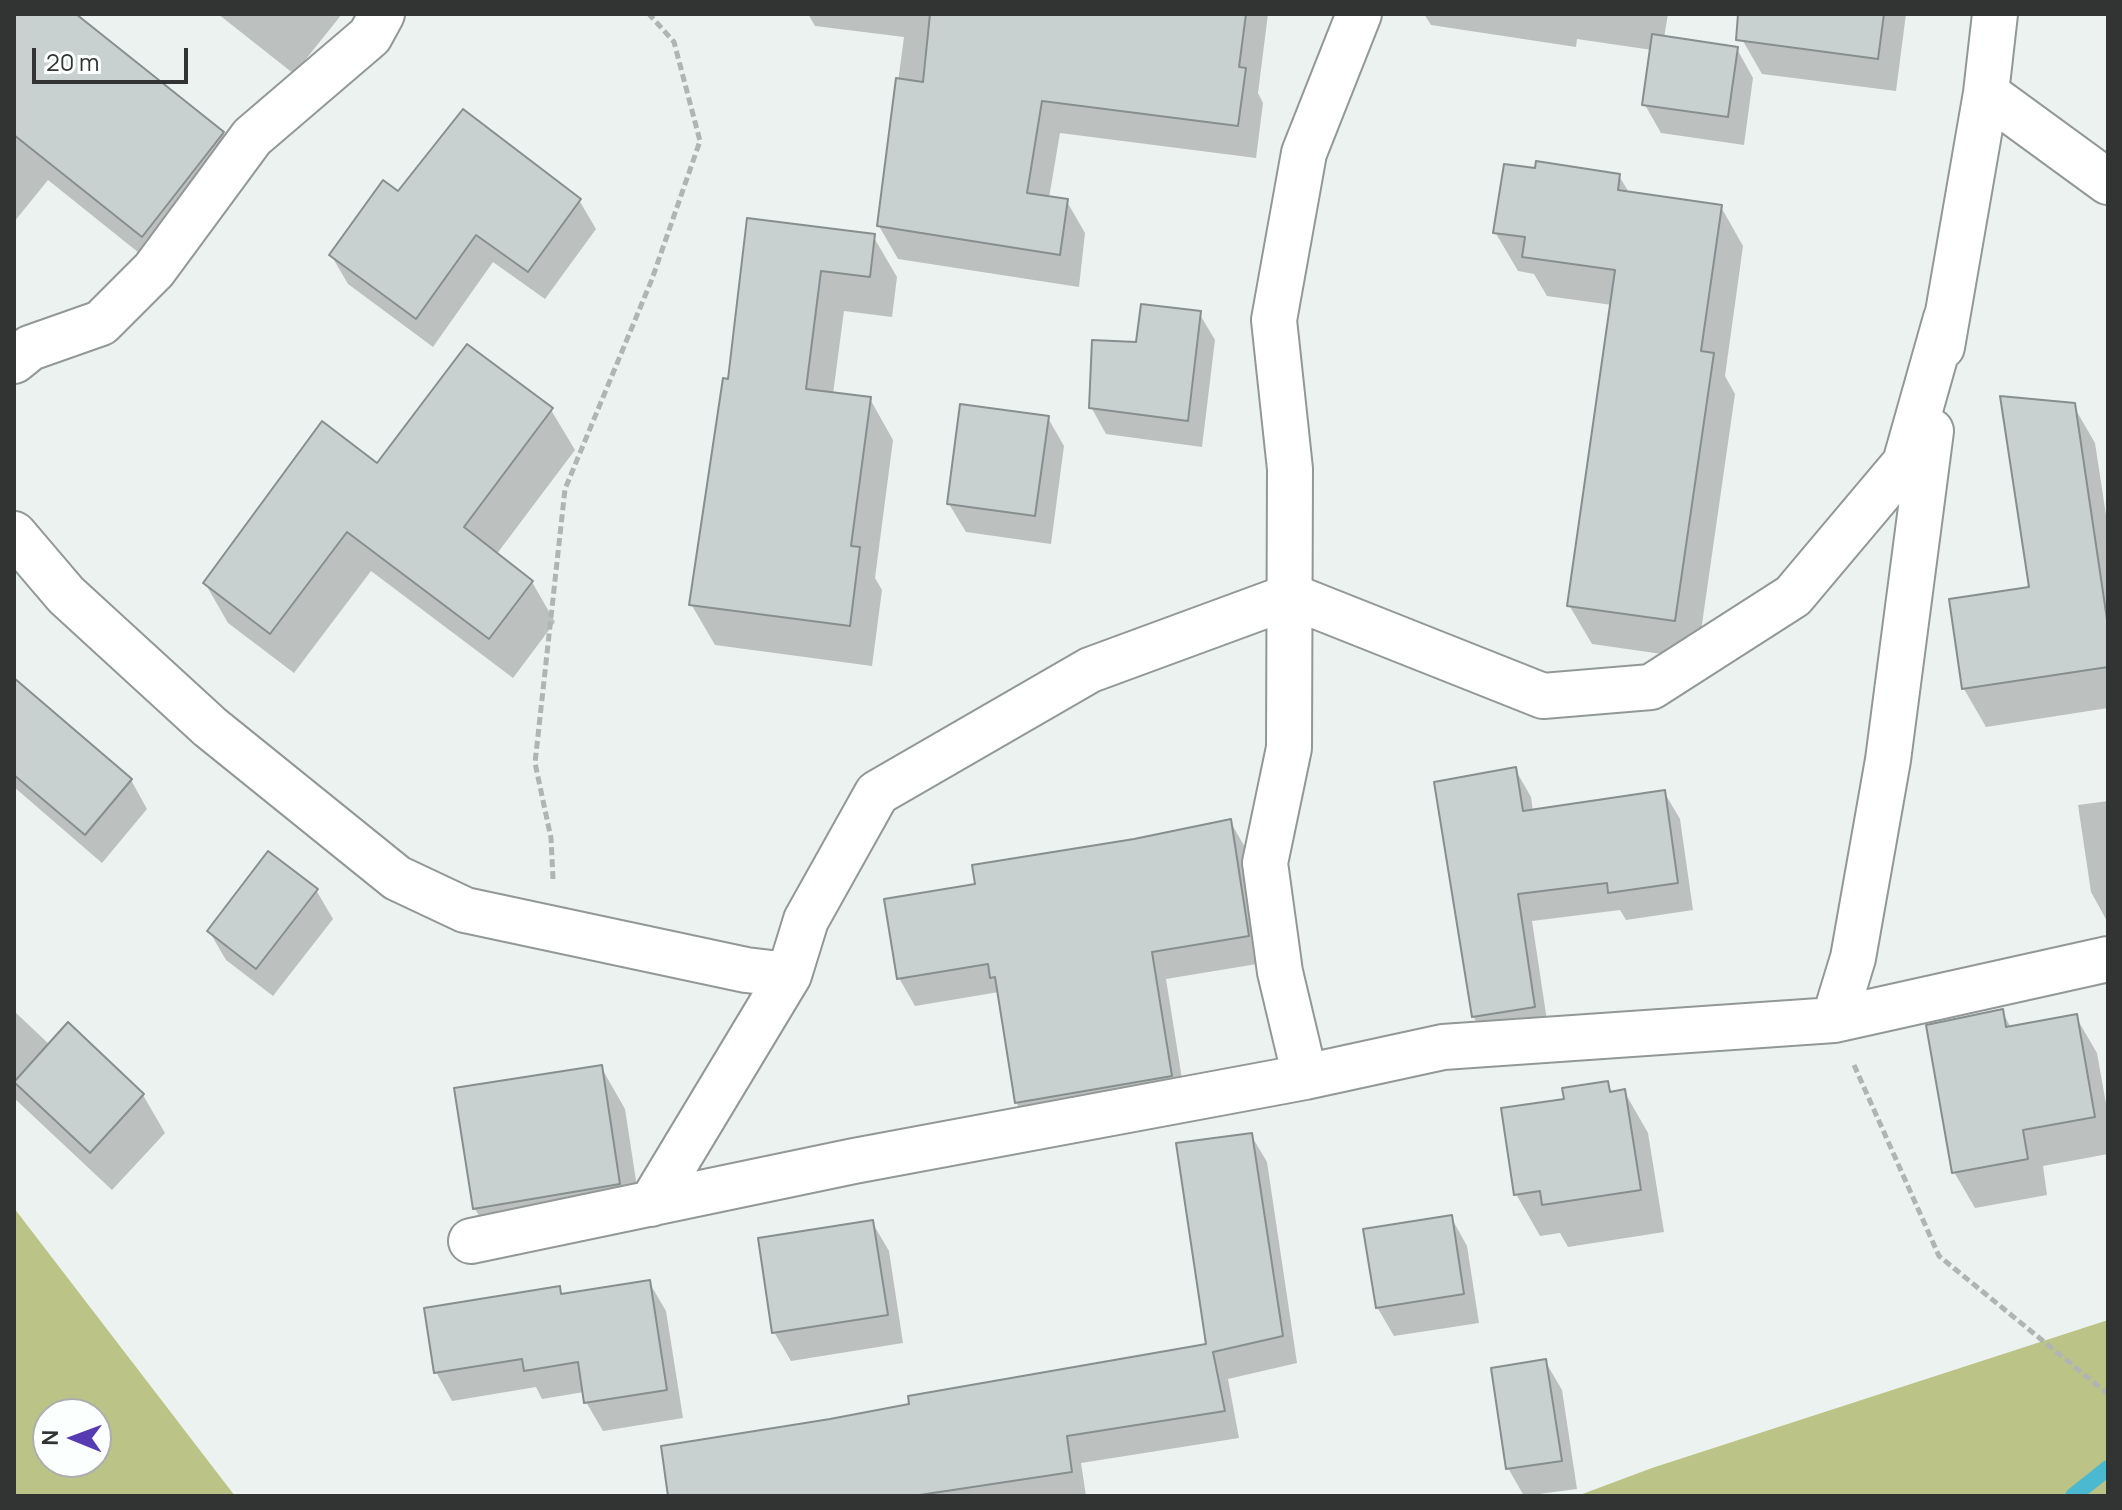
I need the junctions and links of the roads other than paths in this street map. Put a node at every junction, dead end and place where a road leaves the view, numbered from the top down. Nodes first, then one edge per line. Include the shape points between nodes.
1 (382, 14) edge
2 (1359, 14) edge
3 (1995, 14) edge
4 (1986, 93) junction
5 (2108, 182) edge
6 (1946, 318) junction
7 (14, 361) edge
8 (14, 534) edge
9 (1291, 596) junction
10 (2108, 959) edge
11 (789, 975) junction
12 (1834, 1020) junction
13 (1305, 1077) junction
14 (651, 1204) junction
15 (471, 1241) dead end

1 - 7 street via 370,36 252,137 154,270 101,323 30,348
2 - 9 street via 1304,153 1274,320 1290,469
3 - 4 street
4 - 5 street
4 - 6 street
6 - 9 street via 1905,463 1793,596 1651,687 1543,696
6 - 12 street via 1888,760 1853,958
8 - 11 street via 66,595 210,727 397,878 465,910
9 - 11 street via 1090,670 877,793 806,920
9 - 13 street via 1289,748 1265,863 1280,972
10 - 12 street
11 - 14 street
12 - 13 street via 1443,1047
13 - 14 street
14 - 15 street

